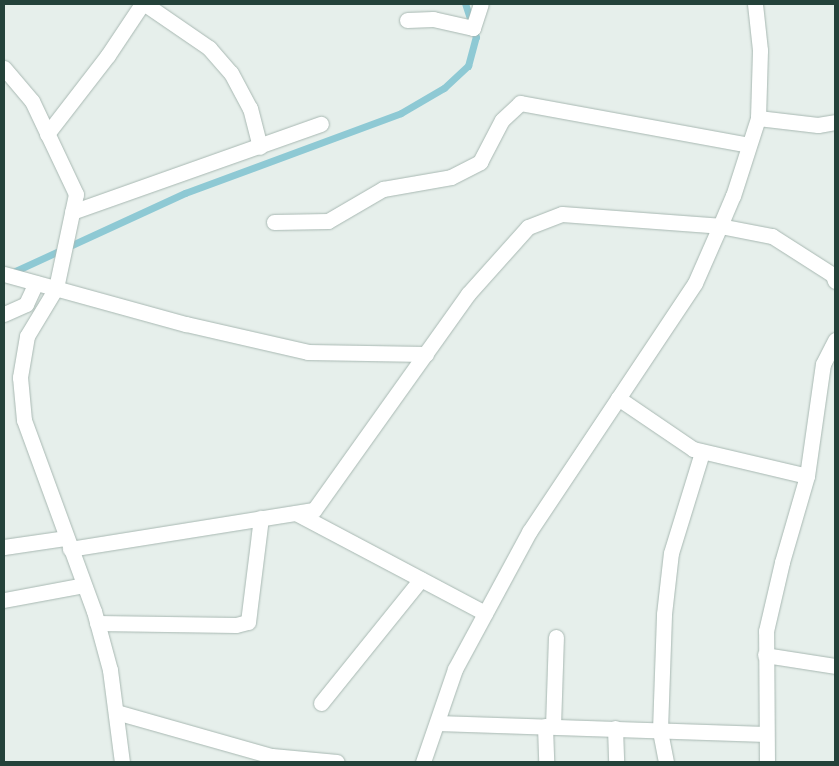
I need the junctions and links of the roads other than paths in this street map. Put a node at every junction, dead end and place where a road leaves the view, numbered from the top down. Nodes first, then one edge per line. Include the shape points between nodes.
1 (144, 4) edge
2 (481, 4) edge
3 (755, 4) edge
4 (407, 20) dead end
5 (4, 68) edge
6 (758, 118) junction
7 (835, 122) edge
8 (321, 124) dead end
9 (47, 134) junction
10 (748, 145) junction
11 (260, 147) junction
12 (72, 212) junction
13 (274, 222) dead end
14 (720, 226) junction
15 (4, 274) edge
16 (835, 282) edge
17 (36, 283) junction
18 (56, 288) junction
19 (4, 314) edge
20 (835, 340) edge
21 (426, 354) junction
22 (618, 398) junction
23 (702, 452) junction
24 (807, 476) junction
25 (296, 513) junction
26 (261, 518) junction
27 (68, 543) junction
28 (4, 547) edge
29 (421, 579) junction
30 (84, 585) junction
31 (4, 600) edge
32 (485, 613) junction
33 (97, 623) junction
34 (556, 637) dead end
35 (765, 655) junction
36 (835, 666) edge
37 (321, 703) dead end
38 (116, 712) junction
39 (437, 723) junction
40 (549, 726) junction
41 (615, 728) junction
42 (660, 730) junction
43 (766, 734) junction
44 (122, 762) edge
45 (337, 762) edge
46 (423, 762) edge
47 (546, 762) edge
48 (616, 762) edge
49 (666, 762) edge
50 (767, 762) edge

1 - 9 street
1 - 11 street via 209,48 231,73 250,108
2 - 4 street via 473,28 433,19
3 - 6 street via 760,50
5 - 9 street via 32,100
6 - 7 street via 818,125
6 - 10 street
8 - 11 street
9 - 12 street via 76,194
10 - 13 street via 520,103 502,120 480,162 451,177 383,189 328,221
10 - 14 street
11 - 12 street
12 - 18 street
14 - 16 street via 772,236 833,275
14 - 21 street via 562,214 528,228 468,294
14 - 22 street via 694,283
15 - 17 street
17 - 18 street
17 - 19 street via 26,304
18 - 21 street via 186,324 308,352
18 - 27 street via 27,336 20,377 24,420
20 - 24 street via 823,364
21 - 25 street via 314,510
22 - 23 street
22 - 32 street via 529,532
23 - 24 street
23 - 42 street via 672,553 664,614
24 - 35 street via 766,631
25 - 26 street
25 - 29 street
26 - 27 street
26 - 33 street via 248,622 236,625
27 - 28 street
27 - 30 street
29 - 32 street
29 - 37 street
30 - 31 street
30 - 33 street
32 - 39 street via 455,669
33 - 38 street via 110,670
34 - 40 street
35 - 36 street
35 - 43 street
38 - 44 street
38 - 45 street via 272,756
39 - 40 street
39 - 46 street
40 - 41 street
40 - 47 street
41 - 42 street
41 - 48 street
42 - 43 street
42 - 49 street
43 - 50 street

